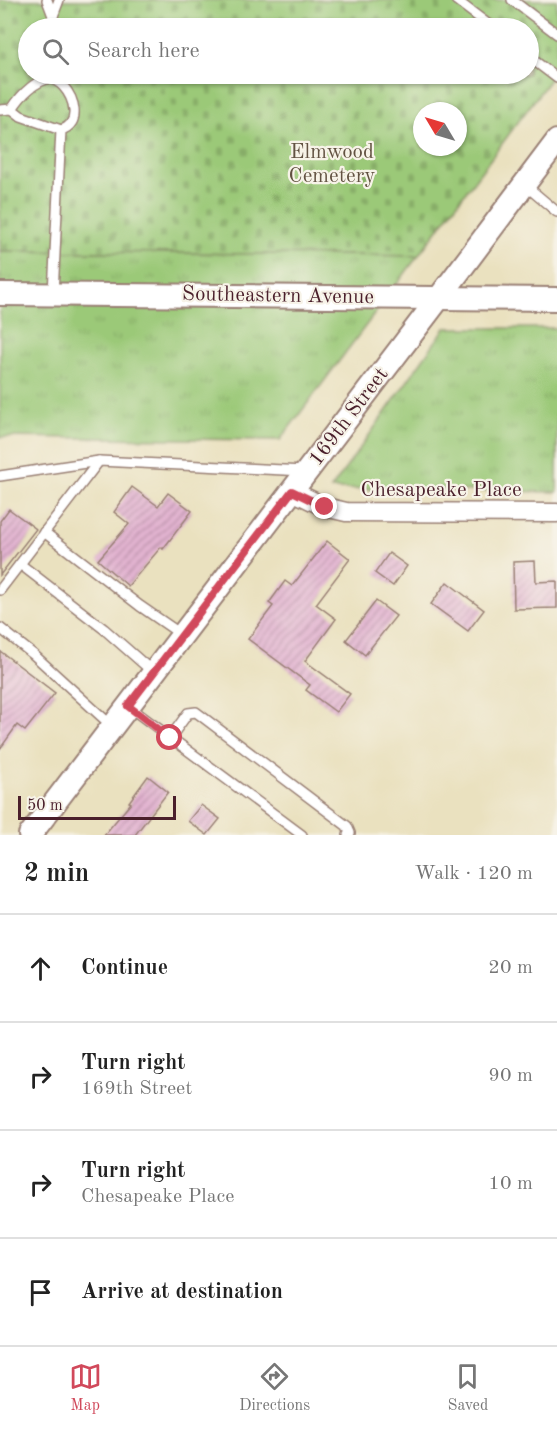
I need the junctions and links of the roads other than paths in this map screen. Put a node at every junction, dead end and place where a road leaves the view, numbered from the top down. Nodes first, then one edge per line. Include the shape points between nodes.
1 (47, 0) edge
2 (59, 0) edge
3 (456, 0) edge
4 (512, 0) edge
5 (53, 16) joint
6 (480, 18) edge
7 (536, 18) edge
8 (539, 20) edge
9 (557, 34) edge
10 (539, 64) edge
11 (557, 78) edge
12 (36, 84) edge
13 (62, 84) edge
14 (12, 109) junction
15 (0, 110) edge
16 (61, 130) junction
17 (557, 141) edge
18 (525, 184) junction
19 (557, 212) edge
20 (0, 294) edge
21 (53, 294) junction
22 (439, 298) junction
23 (557, 299) edge
24 (99, 461) junction
25 (308, 471) junction
26 (0, 476) edge
27 (292, 491) junction
28 (557, 513) edge
29 (44, 532) junction
30 (20, 564) junction
31 (0, 590) edge
32 (0, 628) edge
33 (182, 635) junction
34 (154, 673) junction
35 (128, 706) junction
36 (112, 727) junction
37 (170, 738) junction
38 (30, 835) edge
39 (302, 835) edge
40 (348, 835) edge

1 - 5 lane
2 - 5 lane
3 - 6 lane
4 - 7 lane
8 - 9 lane
10 - 11 lane
12 - 14 lane
13 - 16 lane via 75,110 72,123
14 - 15 lane
14 - 16 lane
16 - 21 lane
17 - 18 street, 169th Street
18 - 19 lane
18 - 22 street, 169th Street
20 - 21 street, Southeastern Avenue
21 - 22 street, Southeastern Avenue
22 - 23 street, Southeastern Avenue
22 - 25 street, 169th Street
24 - 25 lane
24 - 26 lane
24 - 29 lane
25 - 27 street, 169th Street
27 - 28 street, Chesapeake Place via 346,512
27 - 33 street, 169th Street
29 - 30 lane
29 - 33 lane
30 - 31 lane
30 - 34 lane
32 - 36 lane
33 - 34 street, 169th Street
34 - 35 street, 169th Street
35 - 36 street, 169th Street
35 - 37 lane
36 - 38 street, 169th Street
37 - 39 lane
37 - 40 lane via 188,713 196,712 347,826

